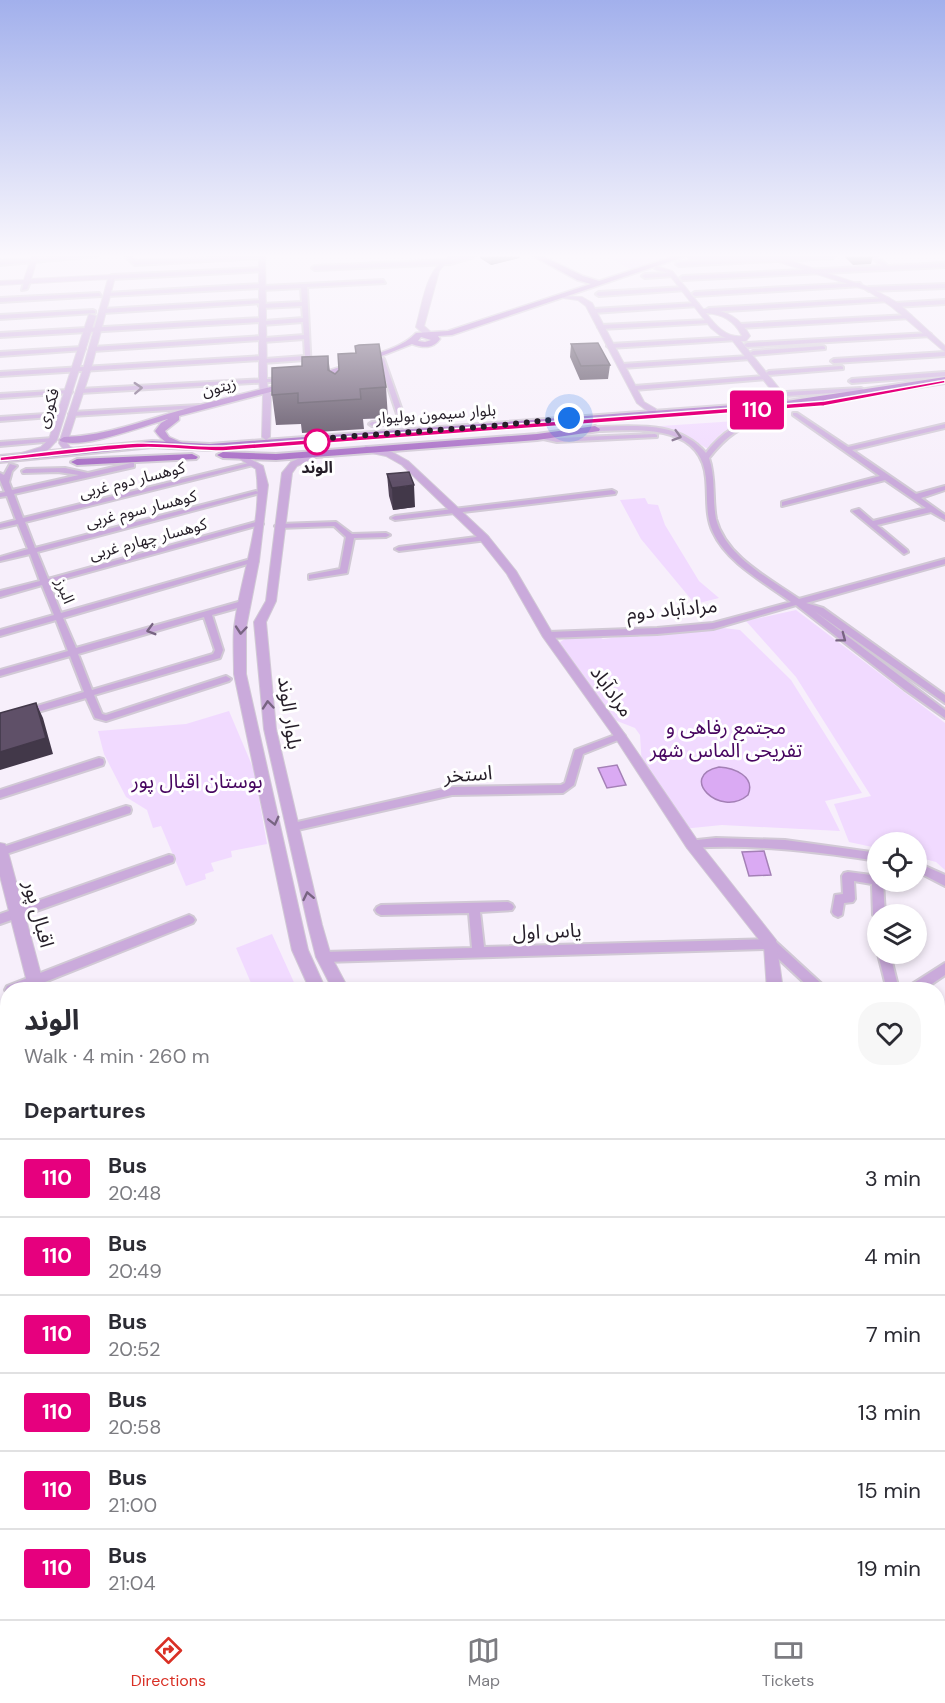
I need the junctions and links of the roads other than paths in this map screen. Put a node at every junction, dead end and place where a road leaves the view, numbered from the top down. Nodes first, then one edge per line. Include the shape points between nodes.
1 (61, 332) edge
2 (88, 332) edge
3 (97, 332) edge
4 (262, 332) edge
5 (307, 332) edge
6 (414, 332) edge
7 (426, 332) edge
8 (453, 332) edge
9 (603, 332) edge
10 (717, 332) edge
11 (744, 332) edge
12 (925, 332) edge
13 (0, 335) edge
14 (929, 335) junction
15 (307, 337) junction
16 (433, 337) junction
17 (262, 339) junction
18 (416, 340) junction
19 (742, 341) junction
20 (817, 341) junction
21 (610, 346) junction
22 (823, 348) junction
23 (82, 349) junction
24 (93, 349) junction
25 (945, 352) edge
26 (0, 354) edge
27 (751, 356) junction
28 (309, 358) junction
29 (263, 359) junction
30 (381, 359) junction
31 (834, 361) junction
32 (621, 366) junction
33 (87, 369) junction
34 (841, 369) junction
35 (76, 370) junction
36 (0, 374) edge
37 (945, 374) edge
38 (767, 376) junction
39 (310, 378) junction
40 (335, 380) edge
41 (945, 380) edge
42 (852, 381) junction
43 (634, 388) junction
44 (264, 389) junction
45 (945, 389) edge
46 (80, 391) junction
47 (69, 392) junction
48 (0, 396) edge
49 (880, 402) dead end
50 (641, 403) junction
51 (790, 404) junction
52 (199, 408) junction
53 (634, 412) junction
54 (658, 412) junction
55 (812, 412) dead end
56 (72, 414) junction
57 (61, 415) junction
58 (765, 417) junction
59 (0, 419) edge
60 (372, 424) dead end
61 (493, 426) junction
62 (945, 426) edge
63 (129, 428) junction
64 (598, 429) junction
65 (160, 431) junction
66 (655, 436) dead end
67 (266, 437) dead end
68 (537, 437) junction
69 (53, 440) junction
70 (64, 440) junction
71 (0, 444) edge
72 (430, 444) junction
73 (137, 445) junction
74 (366, 449) junction
75 (845, 450) junction
76 (0, 451) edge
77 (183, 451) junction
78 (76, 452) junction
79 (316, 454) junction
80 (223, 455) junction
81 (17, 457) junction
82 (706, 457) junction
83 (0, 459) edge
84 (246, 461) junction
85 (131, 462) junction
86 (405, 463) junction
87 (0, 467) edge
88 (26, 471) dead end
89 (89, 475) junction
90 (886, 477) junction
91 (3, 478) edge
92 (271, 484) junction
93 (945, 488) edge
94 (612, 492) dead end
95 (10, 493) junction
96 (0, 495) edge
97 (915, 497) junction
98 (785, 504) dead end
99 (455, 509) junction
100 (933, 509) junction
101 (856, 511) dead end
102 (395, 518) dead end
103 (945, 518) edge
104 (21, 521) junction
105 (259, 524) junction
106 (871, 524) junction
107 (0, 526) edge
108 (279, 526) junction
109 (386, 535) dead end
110 (350, 536) junction
111 (484, 538) junction
112 (399, 549) dead end
113 (33, 550) junction
114 (904, 552) dead end
115 (0, 559) edge
116 (254, 561) junction
117 (945, 561) edge
118 (312, 577) dead end
119 (45, 582) junction
120 (0, 594) edge
121 (796, 602) junction
122 (245, 603) junction
123 (207, 614) junction
124 (59, 616) junction
125 (0, 633) edge
126 (548, 635) junction
127 (74, 653) junction
128 (0, 673) edge
129 (226, 679) dead end
130 (90, 694) junction
131 (945, 700) edge
132 (945, 716) edge
133 (0, 720) edge
134 (620, 736) junction
135 (99, 762) dead end
136 (0, 794) edge
137 (126, 810) dead end
138 (293, 827) junction
139 (692, 844) junction
140 (0, 851) edge
141 (867, 856) edge
142 (169, 859) dead end
143 (927, 871) edge
144 (867, 879) edge
145 (945, 882) edge
146 (508, 907) dead end
147 (474, 908) junction
148 (381, 910) dead end
149 (838, 912) dead end
150 (17, 913) junction
151 (0, 919) edge
152 (189, 920) dead end
153 (315, 925) junction
154 (295, 929) junction
155 (771, 944) junction
156 (479, 953) junction
157 (324, 957) junction
158 (886, 964) edge
159 (945, 968) edge
160 (35, 982) edge
161 (45, 982) edge
162 (314, 982) edge
163 (337, 982) edge
164 (774, 982) edge
165 (811, 982) edge
166 (891, 982) edge
167 (925, 982) edge

1 - 13 street
2 - 23 street, فکوری
3 - 24 street, فکوری
4 - 17 street
5 - 15 street
6 - 18 street
7 - 16 street
8 - 16 main road
9 - 21 street
10 - 19 street
11 - 19 street
12 - 14 street
14 - 20 street
14 - 25 street
15 - 17 street
15 - 28 street
16 - 18 main road
17 - 24 street
17 - 29 street
18 - 30 main road, زیتون
18 - 39 main road, زیتون
19 - 20 street
19 - 21 street
19 - 27 street
19 - 27 street
20 - 22 street
21 - 32 street
22 - 27 street
22 - 31 street
23 - 26 street
23 - 35 street, فکوری
24 - 33 street, فکوری
25 - 31 street
27 - 32 street
27 - 38 street
28 - 29 street
28 - 39 street
29 - 33 street
29 - 44 street
30 - 40 street via 373,366
30 - 44 main road, زیتون
30 - 60 street via 403,422
31 - 34 street
32 - 43 street
33 - 35 street
33 - 46 street, فکوری
34 - 38 street
34 - 42 street
35 - 36 street
35 - 47 street, فکوری
37 - 42 street
38 - 43 street
38 - 51 street
39 - 44 main road, زیتون
41 - 51 main road, بلوار سیمون بولیوار
42 - 51 street via 861,390
43 - 50 street
46 -> 44 street
44 - 52 main road, زیتون
44 - 65 main road, زیتون via 179,417
44 - 67 street
45 - 49 main road
46 - 56 street, فکوری
47 - 48 street
47 - 57 street, فکوری
50 - 53 street
50 - 54 street
51 - 54 main road, بلوار سیمون بولیوار
51 - 55 main road, بلوار سیمون بولیوار
51 - 58 main road, بلوار سیمون بولیوار
51 - 75 street
52 - 56 street
52 - 63 main road, زیتون
53 - 54 main road
53 - 61 main road
54 - 61 main road, بلوار سیمون بولیوار
56 - 70 street, فکوری
57 - 59 street
57 - 69 street, فکوری
58 - 64 main road, بلوار سیمون بولیوار
58 - 82 street via 725,433
61 - 77 main road, بلوار سیمون بولیوار
62 - 75 street
63 - 65 main road
63 - 70 main road, زیتون via 92,439
64 - 68 main road
64 - 80 main road, بلوار سیمون بولیوار
64 -> 82 street via 641,429 677,435 689,440
65 - 77 main road
66 - 68 street via 556,440
68 - 72 main road
69 - 71 street
69 - 81 street, فکوری via 36,452
70 - 78 street, فکوری via 64,446
72 - 74 main road
72 - 86 street via 409,451
73 - 77 main road, بلوار سیمون بولیوار
73 - 78 main road, بلوار سیمون بولیوار
73 - 85 main road via 146,454
74 - 79 main road
74 - 86 street, مرادآباد via 389,454
75 - 90 street
76 - 81 street
77 - 80 main road, بلوار سیمون بولیوار
77 - 85 main road, بلوار سیمون بولیوار
78 - 81 main road, بلوار سیمون بولیوار
79 - 84 main road
79 - 92 street, بلوار الوند via 301,460
80 - 84 main road
81 - 83 main road, بلوار سیمون بولیوار
81 - 85 main road, بلوار سیمون بولیوار
81 - 87 main road, بلوار سیمون بولیوار
81 - 91 street
82 - 121 street via 709,510 718,536 755,573
84 - 92 street via 261,468
84 - 104 street, کوهسار دوم غربی
85 - 89 street
86 - 99 street, مرادآباد
88 - 89 street via 75,470
89 - 95 street
90 - 97 street
90 - 98 street
91 - 95 street, البرز
92 - 105 street, بلوار الوند
92 - 108 street, بلوار الوند
92 - 113 street, کوهسار سوم غربی
93 - 97 street
94 - 99 street
95 - 96 street
95 - 104 street, البرز
97 - 100 street
99 - 102 street
99 - 111 street, مرادآباد
100 - 103 street
100 - 106 street
101 - 106 street
104 - 107 street, کوهسار دوم غربی
104 - 113 street, البرز
105 - 116 street, بلوار الوند
105 - 119 street, کوهسار چهارم غربی
106 - 114 street
108 - 110 street via 336,524
138 -> 108 street, بلوار الوند via 270,729 260,622 271,601
109 - 110 street
110 - 118 street via 344,571
111 - 112 street
111 - 126 street, مرادآباد via 512,573
113 - 115 street, کوهسار سوم غربی
113 - 119 street, البرز
116 - 122 street, بلوار الوند
116 - 124 street
117 - 121 street, مرادآباد دوم
119 - 120 street, کوهسار چهارم غربی
119 - 124 street, البرز
121 - 126 street, مرادآباد دوم via 713,626
121 - 131 street via 820,610
121 -> 132 street
122 - 123 street
122 -> 154 street, بلوار الوند via 240,628 240,674
123 -> 127 street
123 - 130 street via 219,650 217,656
124 - 125 street
124 - 127 street, البرز
126 - 134 street, مرادآباد
127 - 128 street
127 - 130 street, البرز
129 - 130 street, البرز via 101,717
130 - 133 street
134 - 138 street, استخر via 579,752 569,785 563,789 452,791
134 - 139 street, مرادآباد
135 - 136 street
137 - 140 street
153 -> 138 street, بلوار الوند
139 - 141 street via 773,842
139 - 155 street, مرادآباد
140 - 150 street, اقبال پور
142 - 150 street
143 - 145 street
144 - 149 street via 848,876 849,899 839,898
146 - 147 street
147 - 148 street
147 - 156 street
150 - 151 street
150 - 160 street, اقبال پور
152 - 161 street
153 - 154 street
153 - 157 street, بلوار الوند
154 - 162 street, بلوار الوند
155 - 156 street, یاس اول
155 - 164 street
155 - 165 street
156 - 157 street, یاس اول
157 - 163 street, بلوار الوند
158 - 166 street
159 - 167 street

